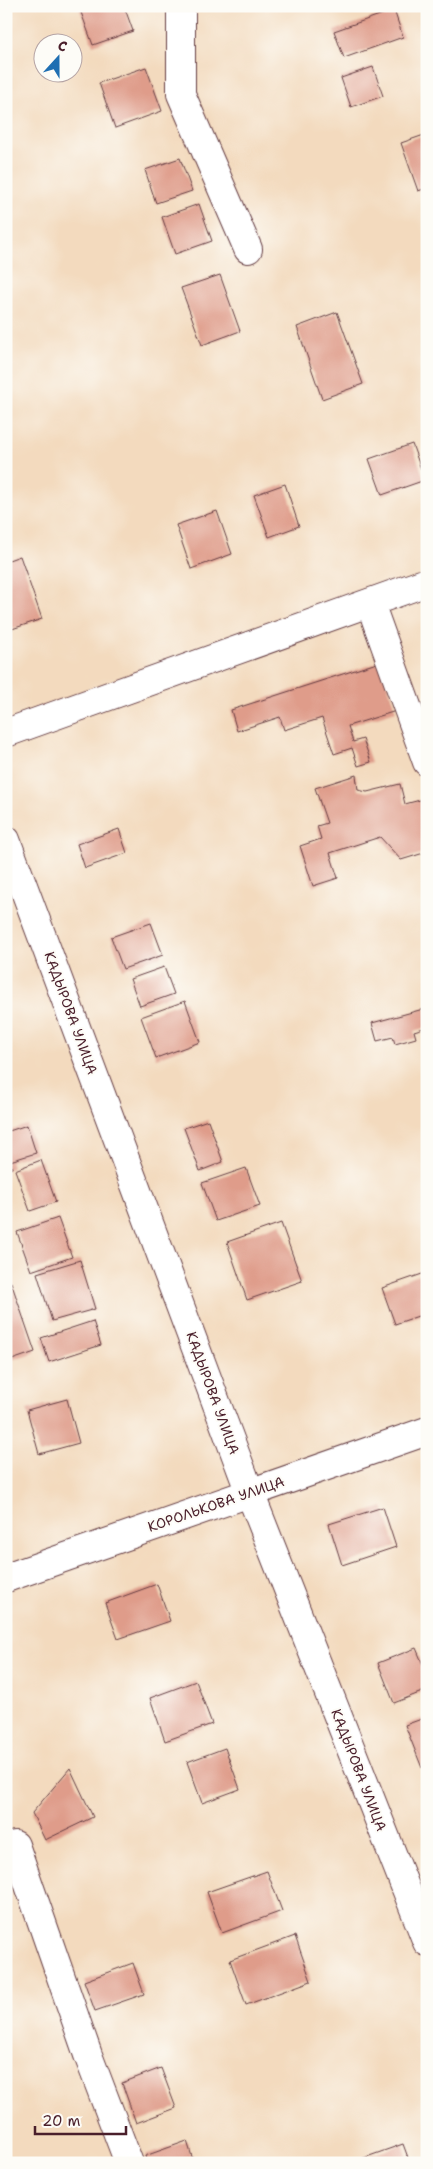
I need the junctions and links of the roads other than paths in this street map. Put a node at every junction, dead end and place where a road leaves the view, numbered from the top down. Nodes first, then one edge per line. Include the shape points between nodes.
1 (181, 6) edge
2 (248, 249) dead end
3 (427, 582) edge
4 (370, 603) junction
5 (6, 734) edge
6 (427, 762) edge
7 (6, 840) edge
8 (427, 1431) edge
9 (250, 1493) junction
10 (6, 1578) edge
11 (15, 1845) dead end
12 (427, 1942) edge
13 (129, 2163) edge

1 - 2 street via 181,94
3 - 4 street
4 - 5 street
4 - 6 street
7 - 9 street, КАДЫРОВА УЛИЦА
8 - 9 street, КОРОЛЬКОВА УЛИЦА
9 - 10 street, КОРОЛЬКОВА УЛИЦА
9 - 12 street, КАДЫРОВА УЛИЦА
11 - 13 street

